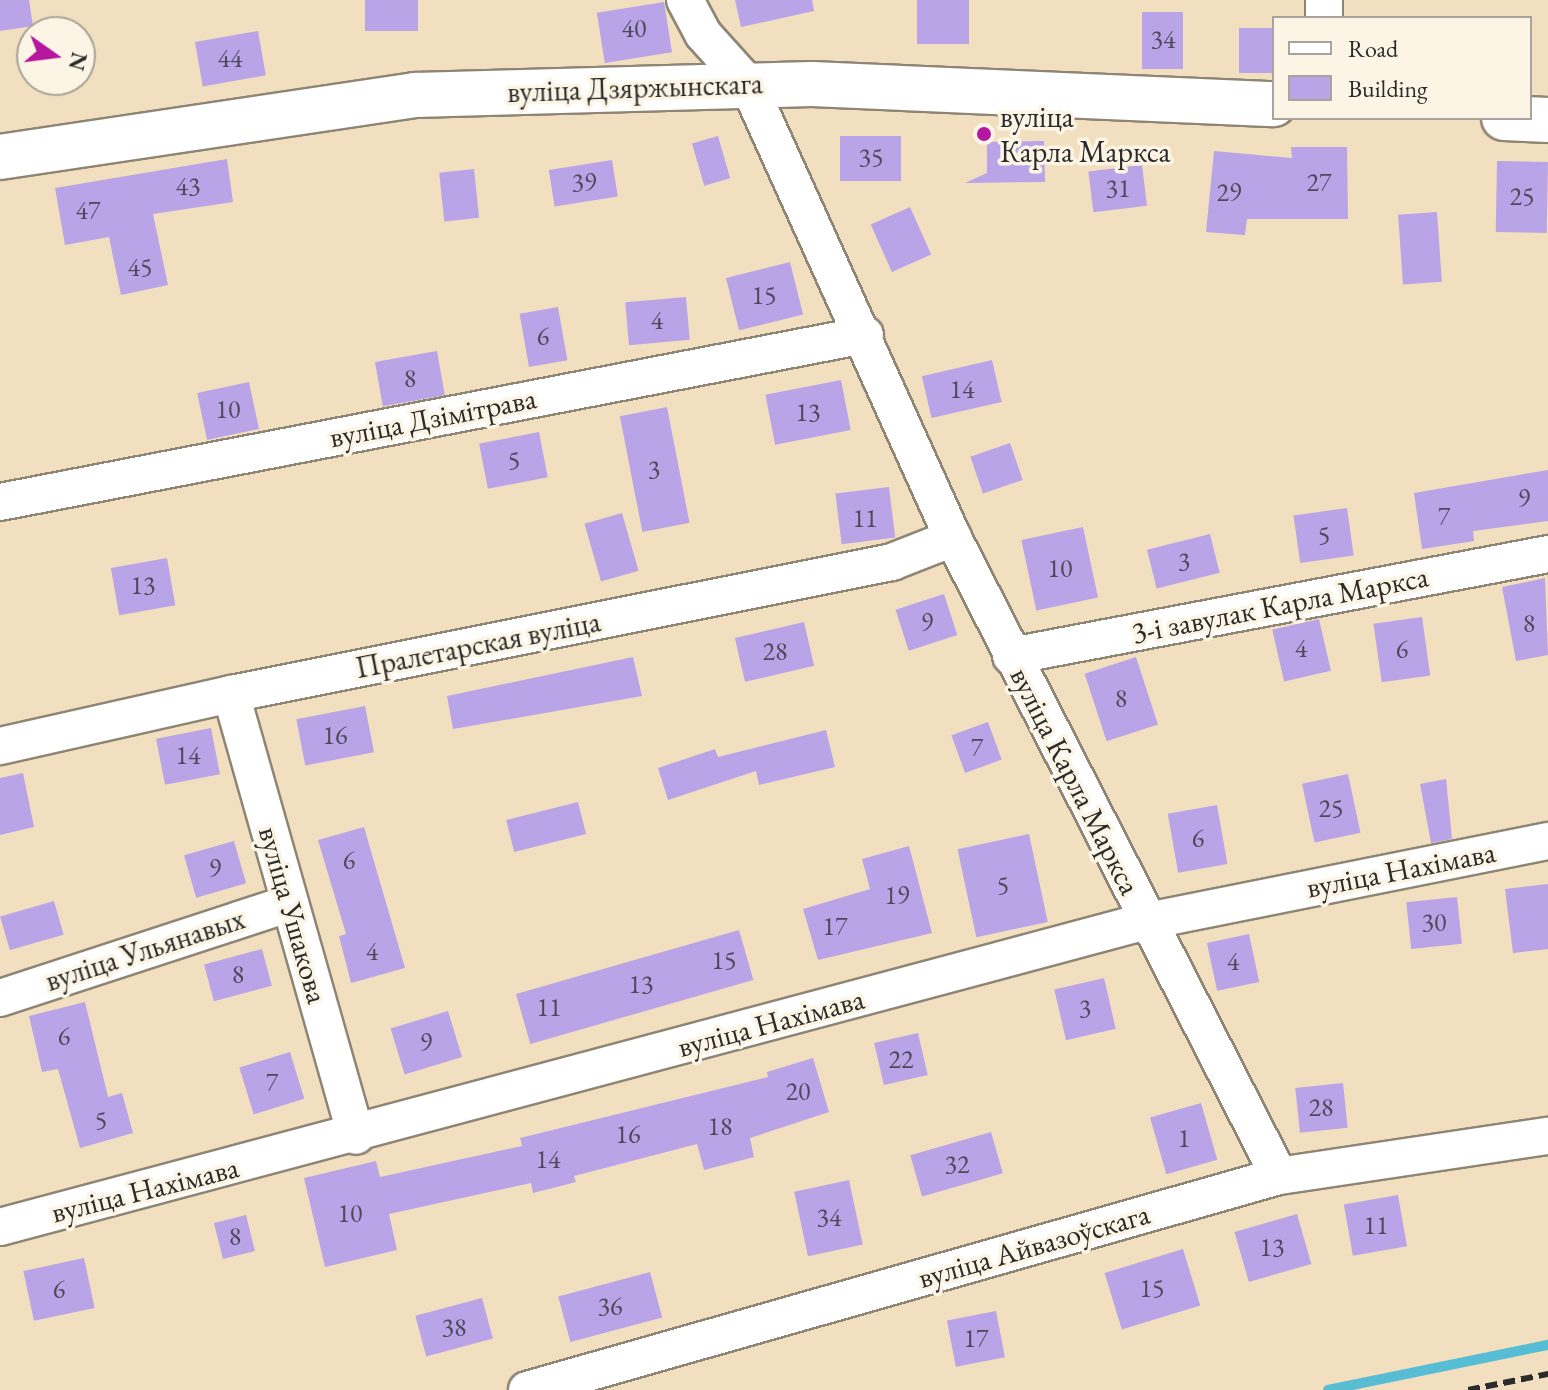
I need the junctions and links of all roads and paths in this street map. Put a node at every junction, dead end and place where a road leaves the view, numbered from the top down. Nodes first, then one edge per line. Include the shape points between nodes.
1 (685, 0) edge
2 (748, 84) junction
3 (1272, 104) edge
4 (0, 157) edge
5 (865, 335) junction
6 (0, 502) edge
7 (953, 538) junction
8 (1548, 554) edge
9 (1011, 656) junction
10 (231, 694) junction
11 (0, 746) edge
12 (1548, 841) edge
13 (290, 903) junction
14 (1147, 921) junction
15 (0, 998) edge
16 (356, 1136) junction
17 (1548, 1136) edge
18 (1279, 1176) junction
19 (0, 1227) edge
20 (527, 1390) edge

1 - 2 street, вуліца Карла Маркса via 703,34
2 - 3 street, вуліца Дзяржынскага
2 - 4 street, вуліца Дзяржынскага via 415,95
2 - 5 street, вуліца Карла Маркса
5 - 6 street, вуліца Дзімітрава
5 - 7 street, вуліца Карла Маркса
7 - 9 street, вуліца Карла Маркса
7 - 10 street, Пралетарская вуліца via 892,562
8 - 9 street, 3-і завулак Карла Маркса
9 - 14 street, вуліца Карла Маркса
10 - 11 street, Пралетарская вуліца
10 - 13 street, вуліца Ушакова
12 - 14 street, вуліца Нахімава
13 - 15 street, вуліца Ульянавых
13 - 16 street, вуліца Ушакова
14 - 16 street, вуліца Нахімава
14 - 18 street, вуліца Карла Маркса
16 - 19 street, вуліца Нахімава
17 - 18 street, вуліца Айвазоўскага
18 - 20 street, вуліца Айвазоўскага

